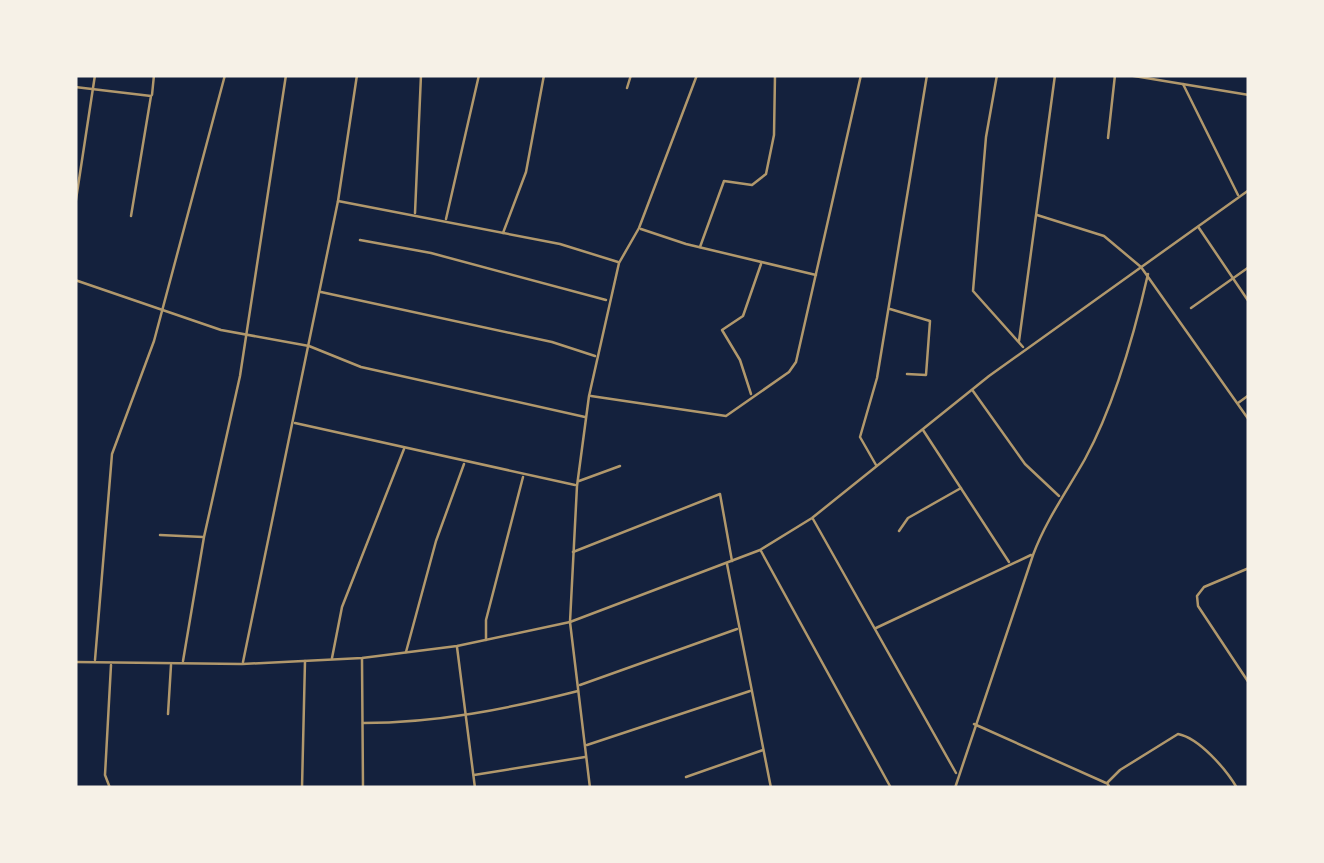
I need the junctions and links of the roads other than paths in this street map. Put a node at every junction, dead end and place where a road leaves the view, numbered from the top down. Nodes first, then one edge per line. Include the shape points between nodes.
1 (95, 75) edge
2 (154, 75) edge
3 (226, 75) edge
4 (286, 75) edge
5 (357, 75) edge
6 (421, 75) edge
7 (479, 75) edge
8 (544, 75) edge
9 (631, 75) edge
10 (696, 75) edge
11 (774, 75) edge
12 (861, 75) edge
13 (927, 75) edge
14 (996, 75) edge
15 (1054, 75) edge
16 (1116, 75) edge
17 (1128, 75) edge
18 (1183, 84) junction
19 (75, 87) edge
20 (93, 88) junction
21 (627, 88) dead end
22 (1249, 95) edge
23 (152, 96) junction
24 (1108, 138) dead end
25 (1249, 190) edge
26 (1240, 197) junction
27 (338, 201) junction
28 (75, 206) edge
29 (414, 213) junction
30 (1037, 215) junction
31 (131, 216) dead end
32 (446, 221) junction
33 (1198, 227) junction
34 (639, 228) junction
35 (502, 234) junction
36 (360, 240) dead end
37 (700, 247) junction
38 (619, 262) junction
39 (761, 264) junction
40 (1141, 267) junction
41 (1249, 268) edge
42 (1148, 274) junction
43 (818, 276) junction
44 (1234, 278) junction
45 (75, 280) edge
46 (320, 292) junction
47 (607, 301) junction
48 (1249, 302) edge
49 (1191, 308) dead end
50 (889, 309) junction
51 (163, 310) junction
52 (245, 332) junction
53 (1019, 340) junction
54 (309, 346) junction
55 (1024, 350) junction
56 (596, 356) junction
57 (907, 374) dead end
58 (972, 389) junction
59 (589, 396) junction
60 (751, 396) junction
61 (1249, 396) edge
62 (1238, 403) junction
63 (586, 417) junction
64 (1249, 420) edge
65 (293, 423) junction
66 (922, 428) junction
67 (404, 448) junction
68 (464, 463) junction
69 (620, 466) dead end
70 (876, 466) junction
71 (523, 476) junction
72 (577, 484) junction
73 (963, 487) junction
74 (1061, 498) junction
75 (812, 518) junction
76 (899, 531) dead end
77 (160, 534) dead end
78 (204, 537) junction
79 (760, 550) junction
80 (572, 552) junction
81 (1033, 555) junction
82 (729, 562) junction
83 (1010, 563) junction
84 (1249, 568) edge
85 (570, 622) junction
86 (876, 628) junction
87 (739, 629) junction
88 (486, 640) junction
89 (457, 646) junction
90 (406, 654) junction
91 (362, 658) junction
92 (332, 659) junction
93 (305, 661) junction
94 (75, 662) edge
95 (95, 663) junction
96 (171, 663) junction
97 (183, 663) junction
98 (111, 664) junction
99 (242, 664) junction
100 (1249, 683) edge
101 (580, 685) junction
102 (753, 690) junction
103 (580, 691) junction
104 (168, 714) dead end
105 (466, 715) junction
106 (363, 723) junction
107 (974, 724) junction
108 (585, 746) junction
109 (764, 750) junction
110 (586, 757) junction
111 (474, 775) junction
112 (686, 776) dead end
113 (958, 776) junction
114 (1099, 786) edge
115 (1109, 786) edge
116 (110, 788) edge
117 (302, 788) edge
118 (363, 788) edge
119 (475, 788) edge
120 (590, 788) edge
121 (772, 788) edge
122 (891, 788) edge
123 (955, 788) edge
124 (1237, 788) edge

1 - 20 street
2 - 23 street
3 - 51 street
4 - 52 street
5 - 27 street
6 - 29 street
7 - 32 street
8 - 35 street via 526,172
9 - 21 street
10 - 34 street
11 - 37 street via 766,174 752,185 724,181
12 - 43 street
13 - 50 street
14 - 53 street via 973,291
15 - 30 street
16 - 24 street
17 - 18 street
18 - 22 street
18 - 26 street
19 - 20 street
20 - 23 street
20 - 28 street
23 - 31 street
25 - 26 street
26 - 33 street
27 - 29 street
27 - 46 street
29 - 32 street
30 - 40 street via 1104,236
30 - 53 street
32 - 35 street
33 - 40 street
33 - 44 street
34 - 37 street
34 - 38 street
35 - 38 street
36 - 47 street
37 - 39 street
38 - 47 street
39 - 43 street
39 - 60 street via 743,316 722,330
40 - 42 street
40 - 55 street
41 - 44 street
42 - 62 street
42 - 74 street via 1136,326 1086,456
43 - 60 street via 796,362
44 - 48 street
44 - 49 street
45 - 51 street
46 - 54 street
46 - 56 street
47 - 56 street
50 - 57 street via 930,321 926,375
50 - 70 street via 860,437
51 - 52 street
51 - 95 street via 112,454
52 - 54 street
52 - 78 street
53 - 55 street
54 - 63 street via 361,367
54 - 65 street
55 - 58 street
56 - 59 street
58 - 66 street
58 - 74 street via 1025,464
59 - 60 street via 726,416
59 - 63 street
61 - 62 street
62 - 64 street
63 - 72 street
65 - 67 street
65 - 99 street
66 - 70 street
66 - 73 street
67 - 68 street
67 - 92 street via 342,607
68 - 71 street
68 - 90 street
69 - 72 street
70 - 75 street
71 - 72 street
71 - 88 street
72 - 80 street
73 - 76 street via 908,518
73 - 83 street
74 - 81 street
75 - 79 street
75 - 86 street
77 - 78 street
78 - 97 street
79 - 82 street
79 - 122 street
80 - 82 street via 720,494
80 - 85 street
81 - 83 street
81 - 107 street
82 - 85 street
82 - 87 street
83 - 86 street
84 - 100 street via 1204,587 1198,606
85 - 88 street
85 - 101 street
86 - 113 street
87 - 101 street
87 - 102 street
88 - 89 street
89 - 90 street
89 - 105 street
90 - 91 street
91 - 92 street
91 - 106 street
92 - 93 street
93 - 99 street
93 - 117 street
94 - 95 street
95 - 98 street
96 - 97 street
96 - 98 street
96 - 104 street
97 - 99 street
98 - 116 street via 105,775
101 - 103 street
102 - 108 street
102 - 109 street
103 - 105 street
103 - 108 street
105 - 106 street
105 - 111 street
106 - 118 street
107 - 113 street
107 - 114 street
108 - 110 street
109 - 112 street
109 - 121 street
110 - 111 street
110 - 120 street
111 - 119 street
113 - 123 street
114 - 115 street
115 - 124 street via 1120,770 1185,734

